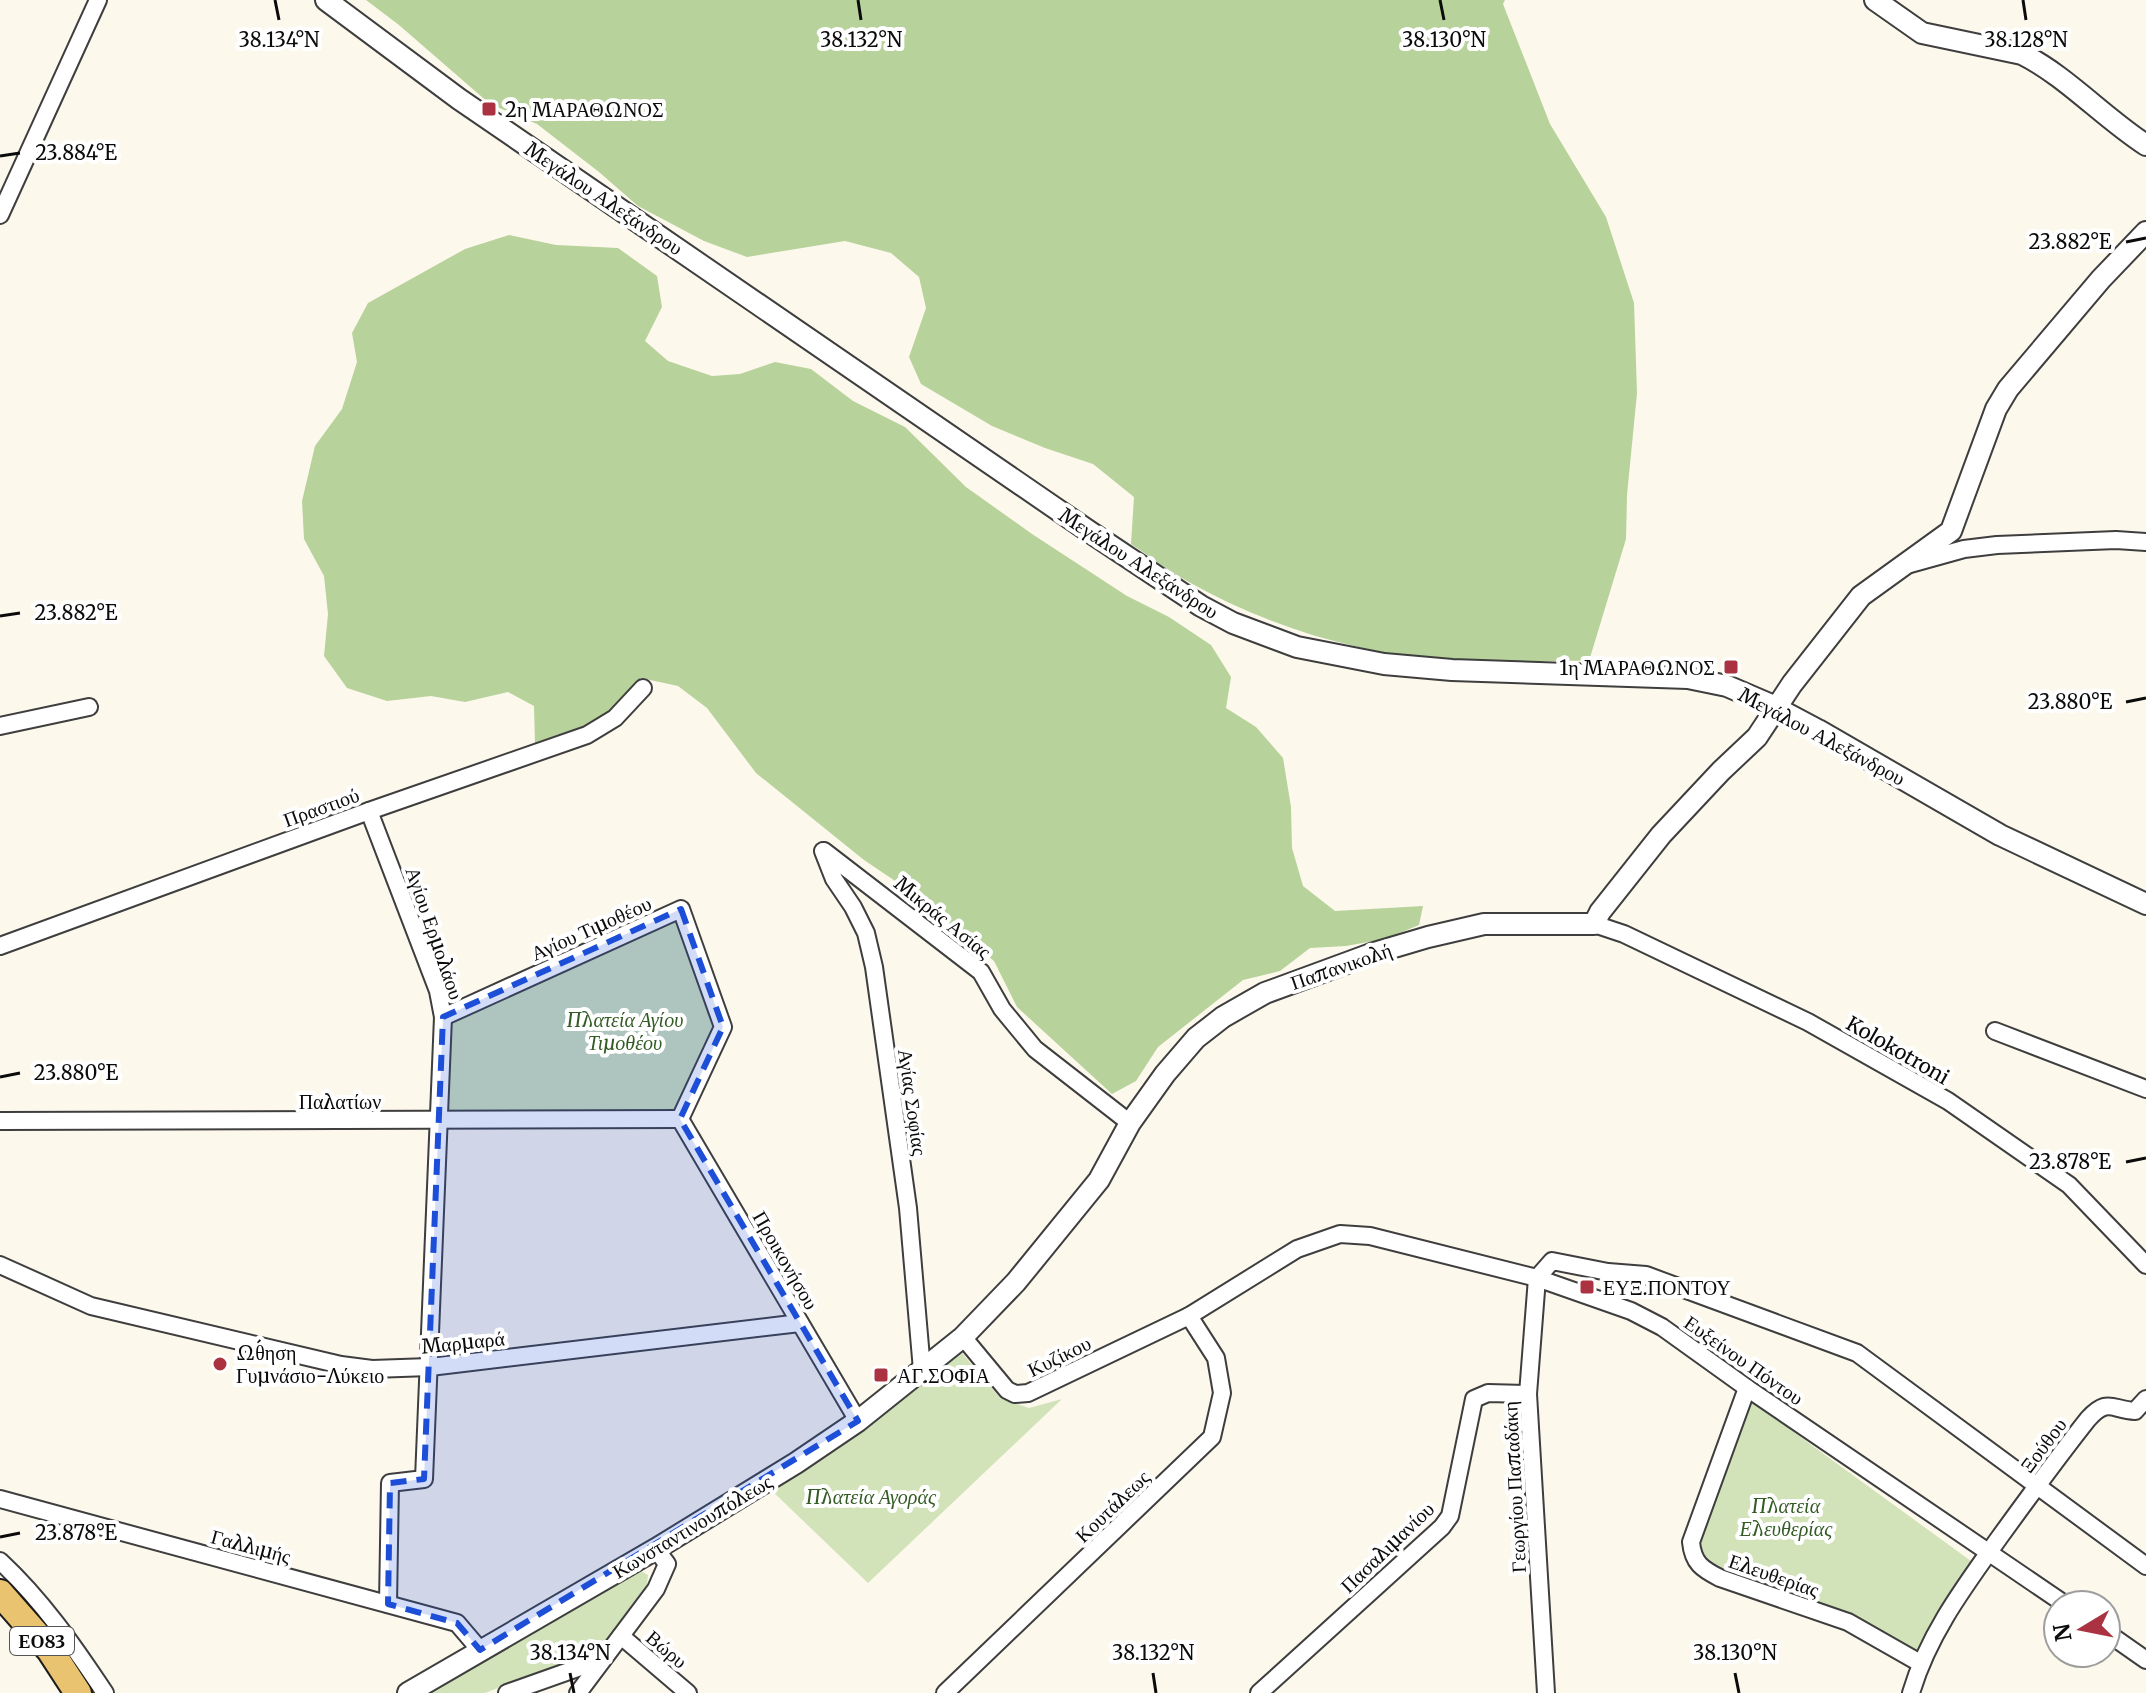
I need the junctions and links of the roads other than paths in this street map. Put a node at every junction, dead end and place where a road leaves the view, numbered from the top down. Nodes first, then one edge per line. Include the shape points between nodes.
1 (98, 0) edge
2 (326, 0) edge
3 (1875, 0) edge
4 (2146, 145) edge
5 (0, 215) edge
6 (2146, 232) edge
7 (2146, 542) edge
8 (1901, 567) junction
9 (643, 688) dead end
10 (89, 707) dead end
11 (1778, 708) junction
12 (0, 726) edge
13 (369, 811) junction
14 (823, 851) joint
15 (2146, 904) edge
16 (1594, 924) junction
17 (0, 946) edge
18 (443, 1017) junction
19 (1995, 1031) dead end
20 (2146, 1089) edge
21 (680, 1119) junction
22 (440, 1120) junction
23 (0, 1121) edge
24 (1130, 1123) junction
25 (0, 1265) edge
26 (2146, 1265) edge
27 (1537, 1278) junction
28 (1189, 1316) junction
29 (800, 1323) junction
30 (963, 1337) junction
31 (430, 1367) junction
32 (922, 1370) junction
33 (1747, 1388) junction
34 (1528, 1394) junction
35 (2146, 1399) edge
36 (858, 1421) junction
37 (2038, 1484) junction
38 (0, 1499) edge
39 (656, 1549) junction
40 (1989, 1552) junction
41 (0, 1561) edge
42 (2146, 1566) edge
43 (2043, 1589) edge
44 (2, 1598) edge
45 (388, 1604) junction
46 (621, 1636) junction
47 (2122, 1643) edge
48 (480, 1650) junction
49 (604, 1658) junction
50 (2146, 1660) edge
51 (1920, 1663) junction
52 (78, 1693) edge
53 (105, 1693) edge
54 (408, 1693) edge
55 (507, 1693) edge
56 (578, 1693) edge
57 (688, 1693) edge
58 (945, 1693) edge
59 (1259, 1693) edge
60 (1546, 1693) edge
61 (1911, 1693) edge

1 - 5 street
2 - 11 street, Μεγάλου Αλεξάνδρου via 643,226 1090,532 1233,623 1297,647 1359,661 1452,670 1688,678 1727,686
3 - 4 street via 1922,33 2022,54 2037,62
6 - 8 street via 2008,389 1951,531
7 - 8 street via 1997,545
8 - 11 street via 1861,596
9 - 13 street, Πραστιού via 596,731
10 - 12 street
11 - 15 street, Μεγάλου Αλεξάνδρου via 2000,835
11 - 16 street via 1757,737 1661,835
13 - 17 street, Πραστιού
13 - 18 street, Αγίου Ερμολάου via 438,991
14 - 24 street, Μικράς Ασίας via 981,972 1002,1009 1035,1049
14 - 32 street, Αγίας Σοφίας via 866,933 874,967 908,1208
16 - 24 street, Παπανικολή via 1484,924 1374,953 1265,993 1196,1038
16 - 26 street, Kolokotroni via 1752,994 1948,1101 2069,1185
18 - 21 street, Αγίου Τιμοθέου via 681,909 723,1027
18 - 22 street, Αγίου Ερμολάου
19 - 20 street
21 - 22 street, Παλατίων
21 - 29 street, Προικονήσου
22 - 23 street, Παλατίων
22 - 31 street, Αγίου Ερμολάου
24 - 30 street, Παπανικολή via 1099,1180 1016,1282
25 - 31 street, Μαρμαρά via 91,1306 341,1365
27 - 28 street, Ευξείνου Πόντου via 1370,1236 1340,1234 1297,1249
27 - 33 street, Ευξείνου Πόντου via 1662,1327
27 - 34 street, Γεωργίου Παπαδάκη
27 - 37 street via 1552,1261 1646,1275 1857,1353
28 - 30 street, Κυζίκου via 1028,1393 1007,1390
28 - 58 street, Κουτάλεως via 1216,1358 1222,1393 1212,1437
29 - 31 street, Μαρμαρά
29 - 36 street, Προικονήσου
30 - 32 street, Κωνσταντινουπόλεως
31 - 45 street, Αγίου Ερμολάου via 424,1479 390,1483
32 - 36 street, Κωνσταντινουπόλεως
33 - 40 street, Ευξείνου Πόντου
33 - 51 street, Ελευθερίας via 1691,1542 1693,1556 1702,1569 1720,1578 1848,1622
34 - 59 street, Πασαλιμανίου via 1488,1393 1474,1399 1450,1516 1442,1527
34 - 60 street, Γεωργίου Παπαδάκη
35 - 37 street, Ξούθου via 2135,1411 2114,1405 2095,1410
36 - 39 street, Κωνσταντινουπόλεως
37 - 40 street, Ξούθου
37 - 42 street
38 - 45 street, Γαλλιμής
39 - 46 street via 667,1564 656,1589
39 - 48 street, Κωνσταντινουπόλεως
40 - 43 street, Ευξείνου Πόντου
40 - 51 street, Ξούθου
41 - 53 street via 30,1588
44 - 52 main road, ΕΟ83 via 50,1650
45 - 48 street, Γαλλιμής via 457,1623
46 - 49 street
46 - 57 street, Βώρυ
47 - 50 street
48 - 54 street, Κωνσταντινουπόλεως
49 - 55 street
49 - 56 street
51 - 61 street, Ξούθου

